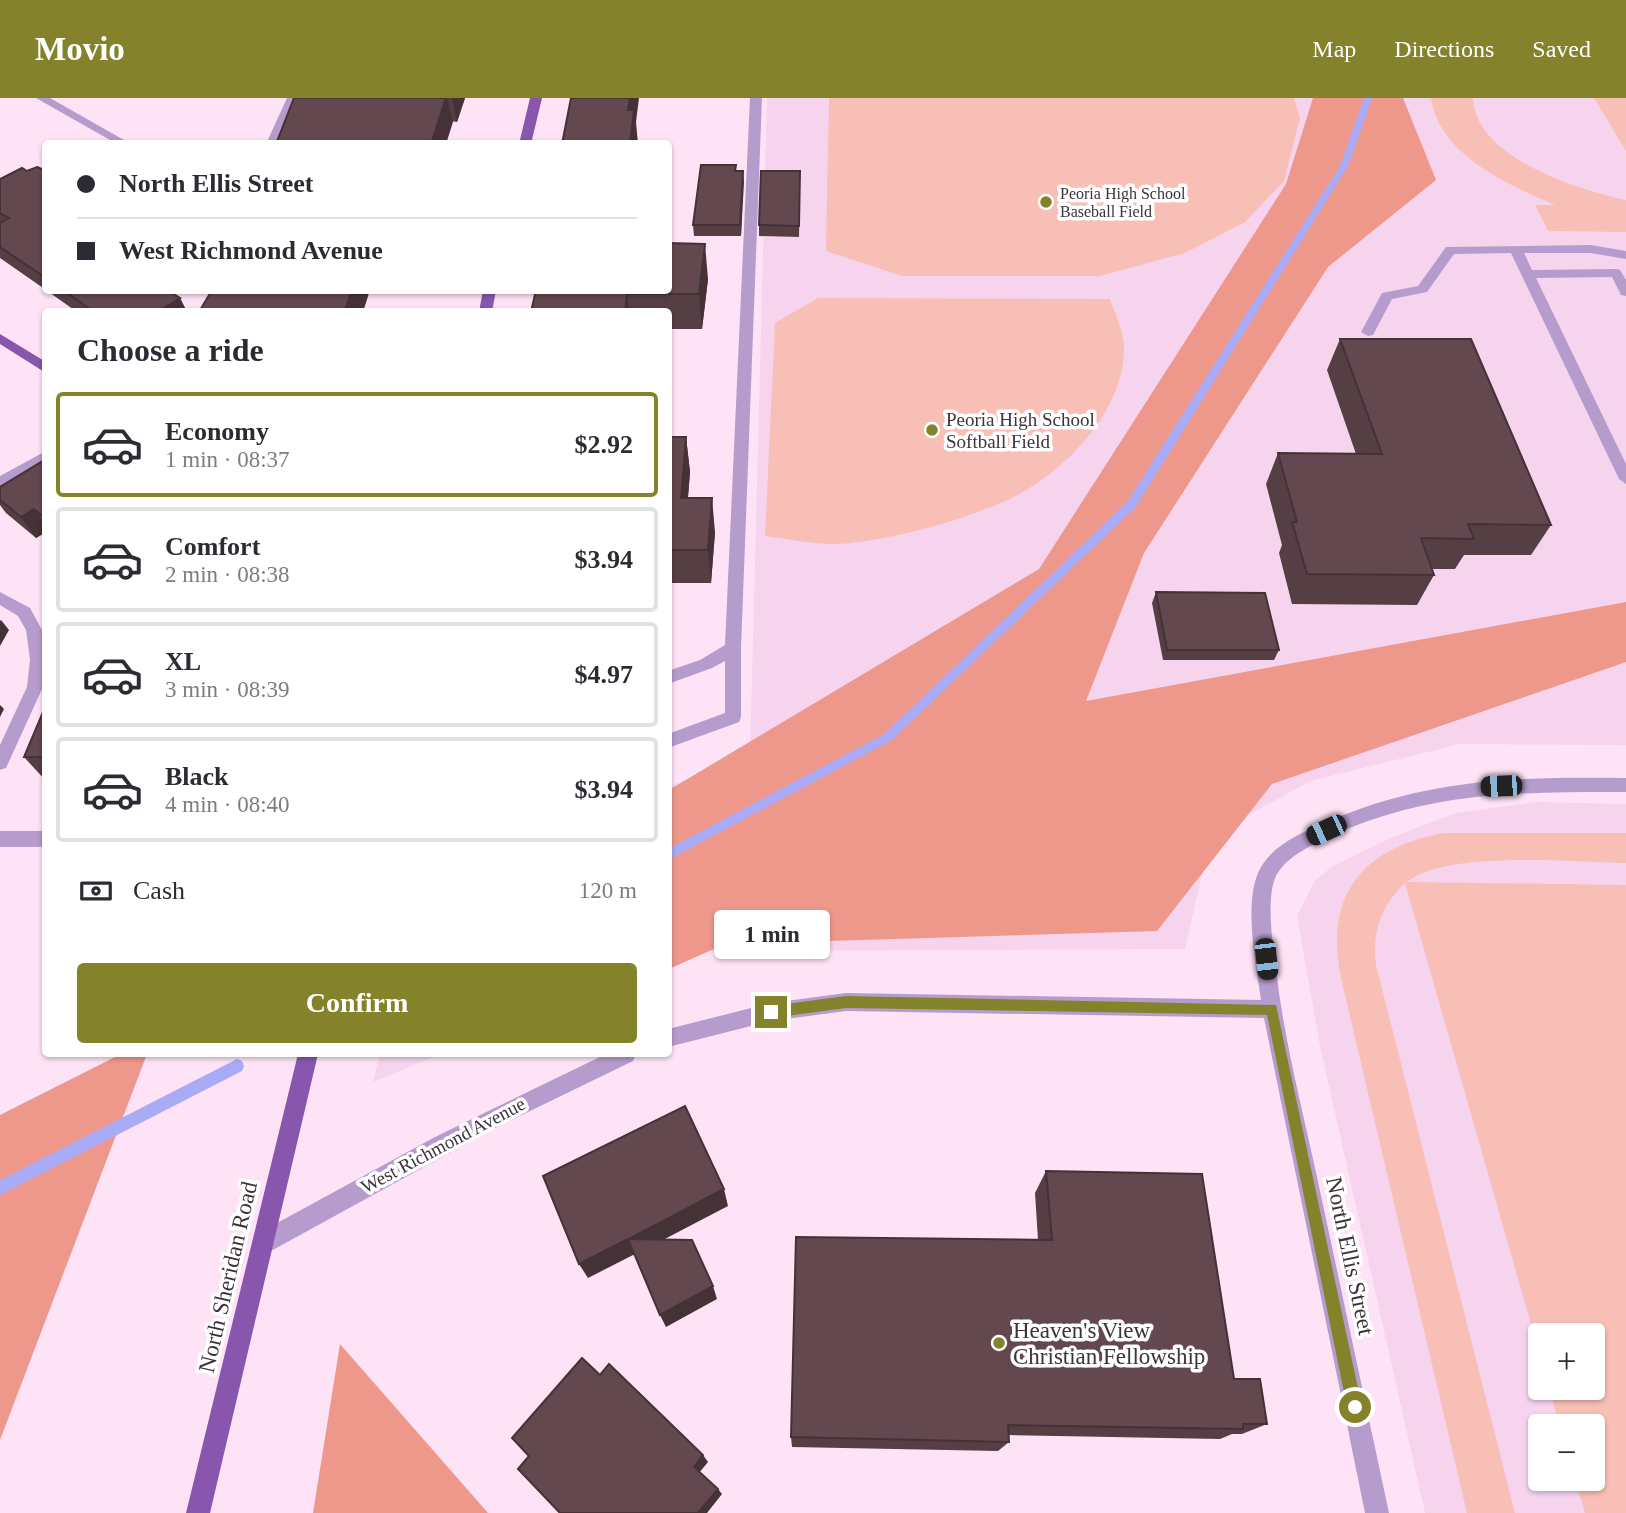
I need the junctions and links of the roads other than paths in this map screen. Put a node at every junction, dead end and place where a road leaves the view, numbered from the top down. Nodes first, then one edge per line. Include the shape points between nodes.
1 (42, 98) edge
2 (293, 98) edge
3 (536, 98) edge
4 (756, 98) edge
5 (119, 140) edge
6 (274, 140) edge
7 (526, 140) edge
8 (1516, 250) junction
9 (1626, 254) edge
10 (1527, 274) junction
11 (1624, 286) edge
12 (1368, 332) dead end
13 (0, 338) edge
14 (42, 366) edge
15 (42, 458) edge
16 (1626, 479) edge
17 (0, 483) edge
18 (0, 598) edge
19 (733, 648) junction
20 (672, 677) edge
21 (672, 740) edge
22 (0, 763) edge
23 (1626, 785) edge
24 (0, 839) edge
25 (42, 839) edge
26 (1272, 1009) junction
27 (672, 1037) edge
28 (307, 1057) edge
29 (619, 1057) edge
30 (263, 1243) junction
31 (198, 1513) edge
32 (1377, 1513) edge

1 - 5 street
2 - 6 street
3 - 7 main road
4 - 19 street
8 - 9 street via 1591,249
8 - 10 street
8 - 12 street via 1450,250 1422,289 1387,296
10 - 11 street via 1616,273
10 - 16 street
13 - 14 main road
15 - 17 street
18 - 22 street via 23,612 33,631 38,659 35,687
19 - 20 street
19 - 21 street via 733,717
23 - 26 street via 1448,790 1364,812 1286,852 1271,866 1263,885
24 - 25 street
26 - 27 street via 846,1002 771,1012
26 - 32 street, North Ellis Street
28 - 30 main road, North Sheridan Road
29 - 30 street, West Richmond Avenue via 419,1155
30 - 31 main road, North Sheridan Road

